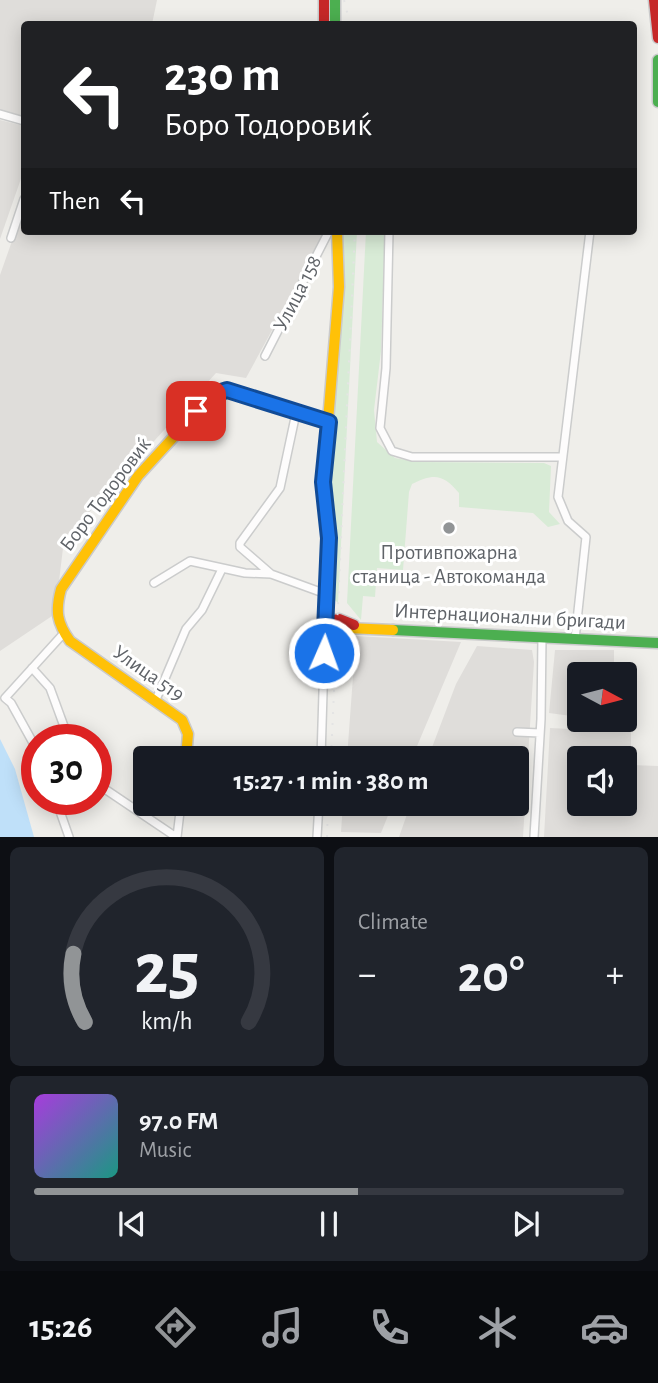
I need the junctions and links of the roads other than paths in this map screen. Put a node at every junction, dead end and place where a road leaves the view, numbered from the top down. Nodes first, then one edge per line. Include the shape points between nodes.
1 (324, 0) edge
2 (335, 0) edge
3 (649, 0) edge
4 (654, 0) edge
5 (656, 20) junction
6 (324, 21) edge
7 (335, 21) edge
8 (658, 38) edge
9 (658, 60) edge
10 (658, 102) edge
11 (0, 114) edge
12 (21, 120) edge
13 (21, 208) edge
14 (327, 235) edge
15 (337, 235) edge
16 (389, 235) edge
17 (590, 235) edge
18 (11, 238) dead end
19 (264, 356) dead end
20 (296, 412) junction
21 (329, 422) junction
22 (562, 457) junction
23 (222, 569) junction
24 (271, 574) junction
25 (153, 583) dead end
26 (326, 594) junction
27 (339, 619) junction
28 (325, 625) junction
29 (361, 628) junction
30 (64, 633) junction
31 (541, 637) junction
32 (575, 639) junction
33 (658, 643) edge
34 (32, 668) junction
35 (155, 702) junction
36 (23, 724) edge
37 (63, 724) edge
38 (517, 732) dead end
39 (540, 733) junction
40 (186, 746) edge
41 (321, 746) edge
42 (112, 794) edge
43 (61, 815) edge
44 (179, 816) edge
45 (318, 816) edge
46 (69, 837) edge
47 (177, 837) edge
48 (317, 837) edge
49 (534, 837) edge

1 - 6 street
2 - 7 street
3 - 5 street
4 - 5 street
5 - 8 street
9 - 10 street
11 - 12 street
13 - 18 street
14 - 19 street, Улица 158
15 - 21 street via 339,287
16 - 22 street via 380,428 386,444 400,455 412,457
17 - 22 street
20 - 21 street, Боро Тодоровиќ
20 - 24 street via 280,488 240,543
20 - 30 street, Боро Тодоровиќ via 227,390 212,395 138,477 61,589 56,617
21 - 26 street via 323,482 329,538
22 - 32 street via 561,508 586,537
23 - 24 street
23 - 25 street via 190,561
23 - 35 street via 202,610 186,629
24 - 26 street
26 - 27 street via 331,612
26 - 28 street
27 - 28 street
27 - 29 street, Интернационални бригади
28 - 29 street, Интернационални бригади
28 - 41 street
29 - 31 street, Интернационални бригади
30 - 34 street
30 - 35 street, Улица 519
31 - 32 street, Интернационални бригади
31 - 39 street
32 - 33 street, Интернационални бригади
34 - 36 street via 5,698
34 - 37 street via 50,688
35 - 40 street, Улица 519 via 186,727
38 - 39 street
39 - 49 street
42 - 47 street
43 - 46 street
44 - 47 street
45 - 48 street

